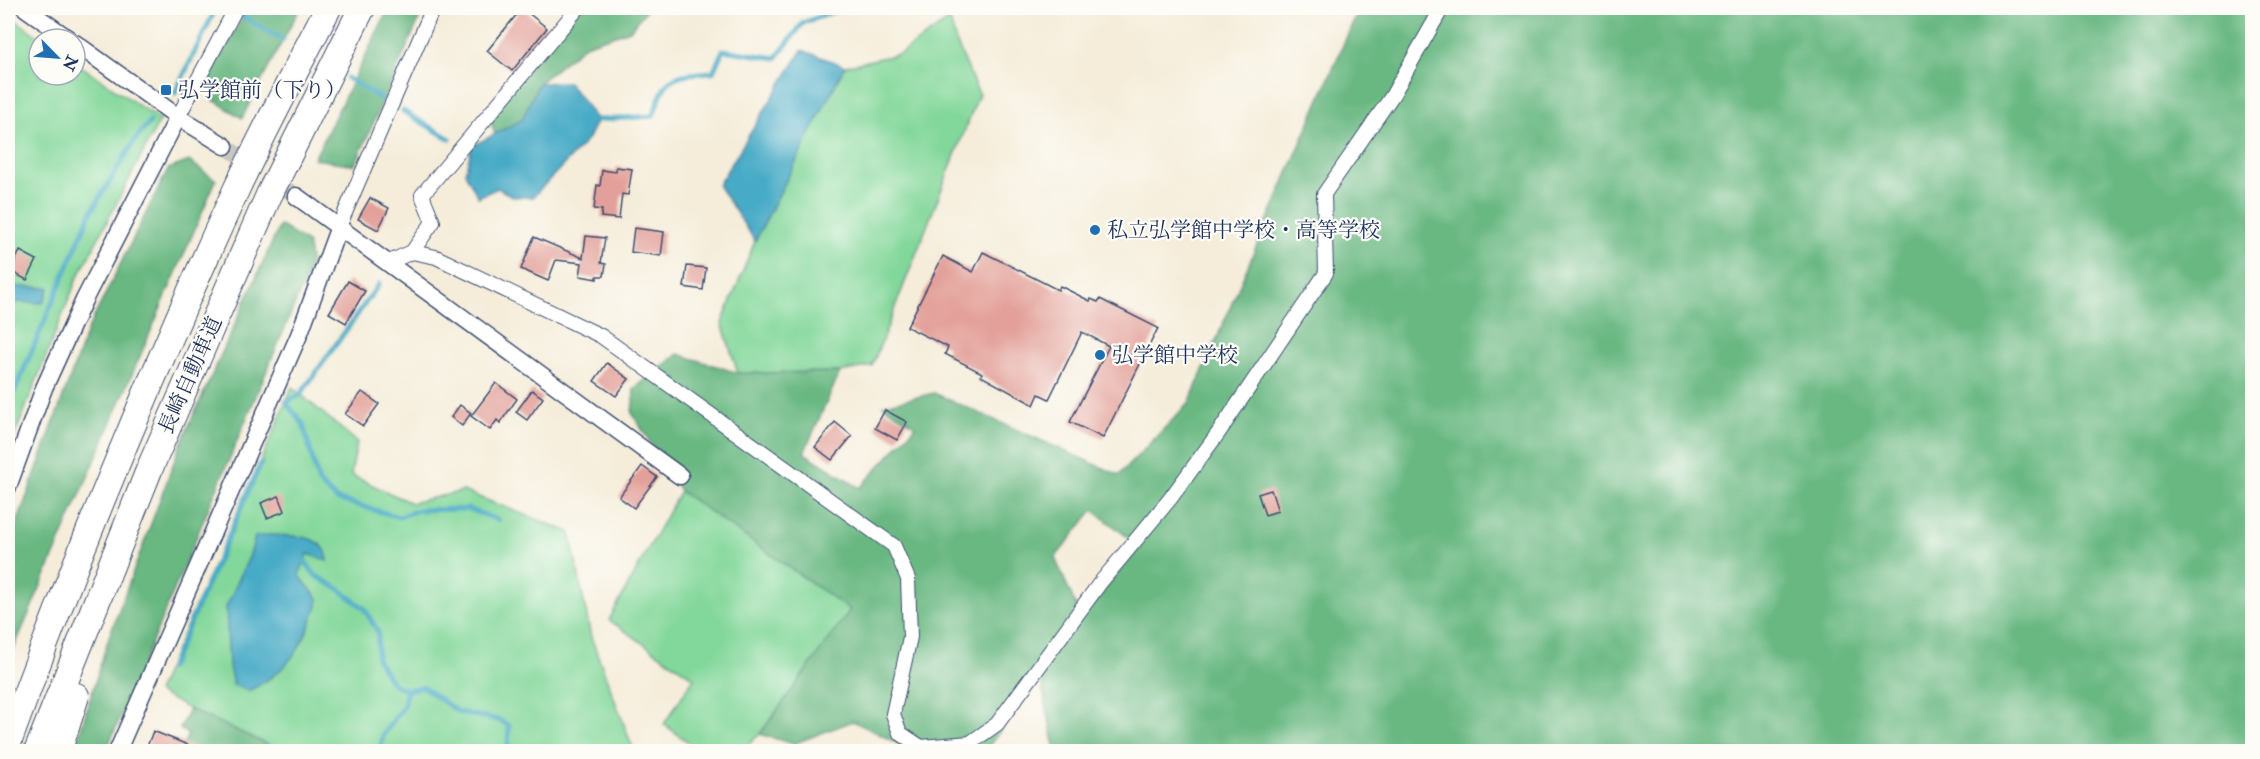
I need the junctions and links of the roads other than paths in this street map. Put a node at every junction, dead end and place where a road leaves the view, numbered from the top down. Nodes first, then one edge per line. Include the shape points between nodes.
1 (29, 8) edge
2 (236, 8) edge
3 (328, 8) edge
4 (362, 8) edge
5 (433, 8) edge
6 (578, 8) edge
7 (1442, 8) edge
8 (54, 27) edge
9 (87, 52) edge
10 (178, 117) junction
11 (225, 146) tunnel mouth
12 (296, 196) tunnel mouth
13 (338, 229) junction
14 (412, 252) junction
15 (387, 263) junction
16 (149, 470) junction
17 (680, 476) dead end
18 (8, 487) edge
19 (8, 743) edge
20 (37, 752) edge
21 (58, 752) edge
22 (117, 752) edge

1 - 8 street
2 - 10 street
3 - 19 highway, 長崎自動車道 via 237,189 119,455
4 - 16 highway, 長崎自動車道 via 269,195
5 - 13 street
6 - 14 street via 422,195 433,222
7 - 14 street via 1392,96 1324,194 1326,273 1170,499 1100,583 997,724 970,743 921,747 900,733 893,714 910,637 908,579 894,546 601,336 436,257
9 - 10 street
10 - 11 street
10 - 18 street via 79,310 44,388
12 - 13 street
13 - 15 street
13 - 22 street via 299,335
14 - 15 street
15 - 17 street
16 - 20 highway, 長崎自動車道
16 - 21 highway

